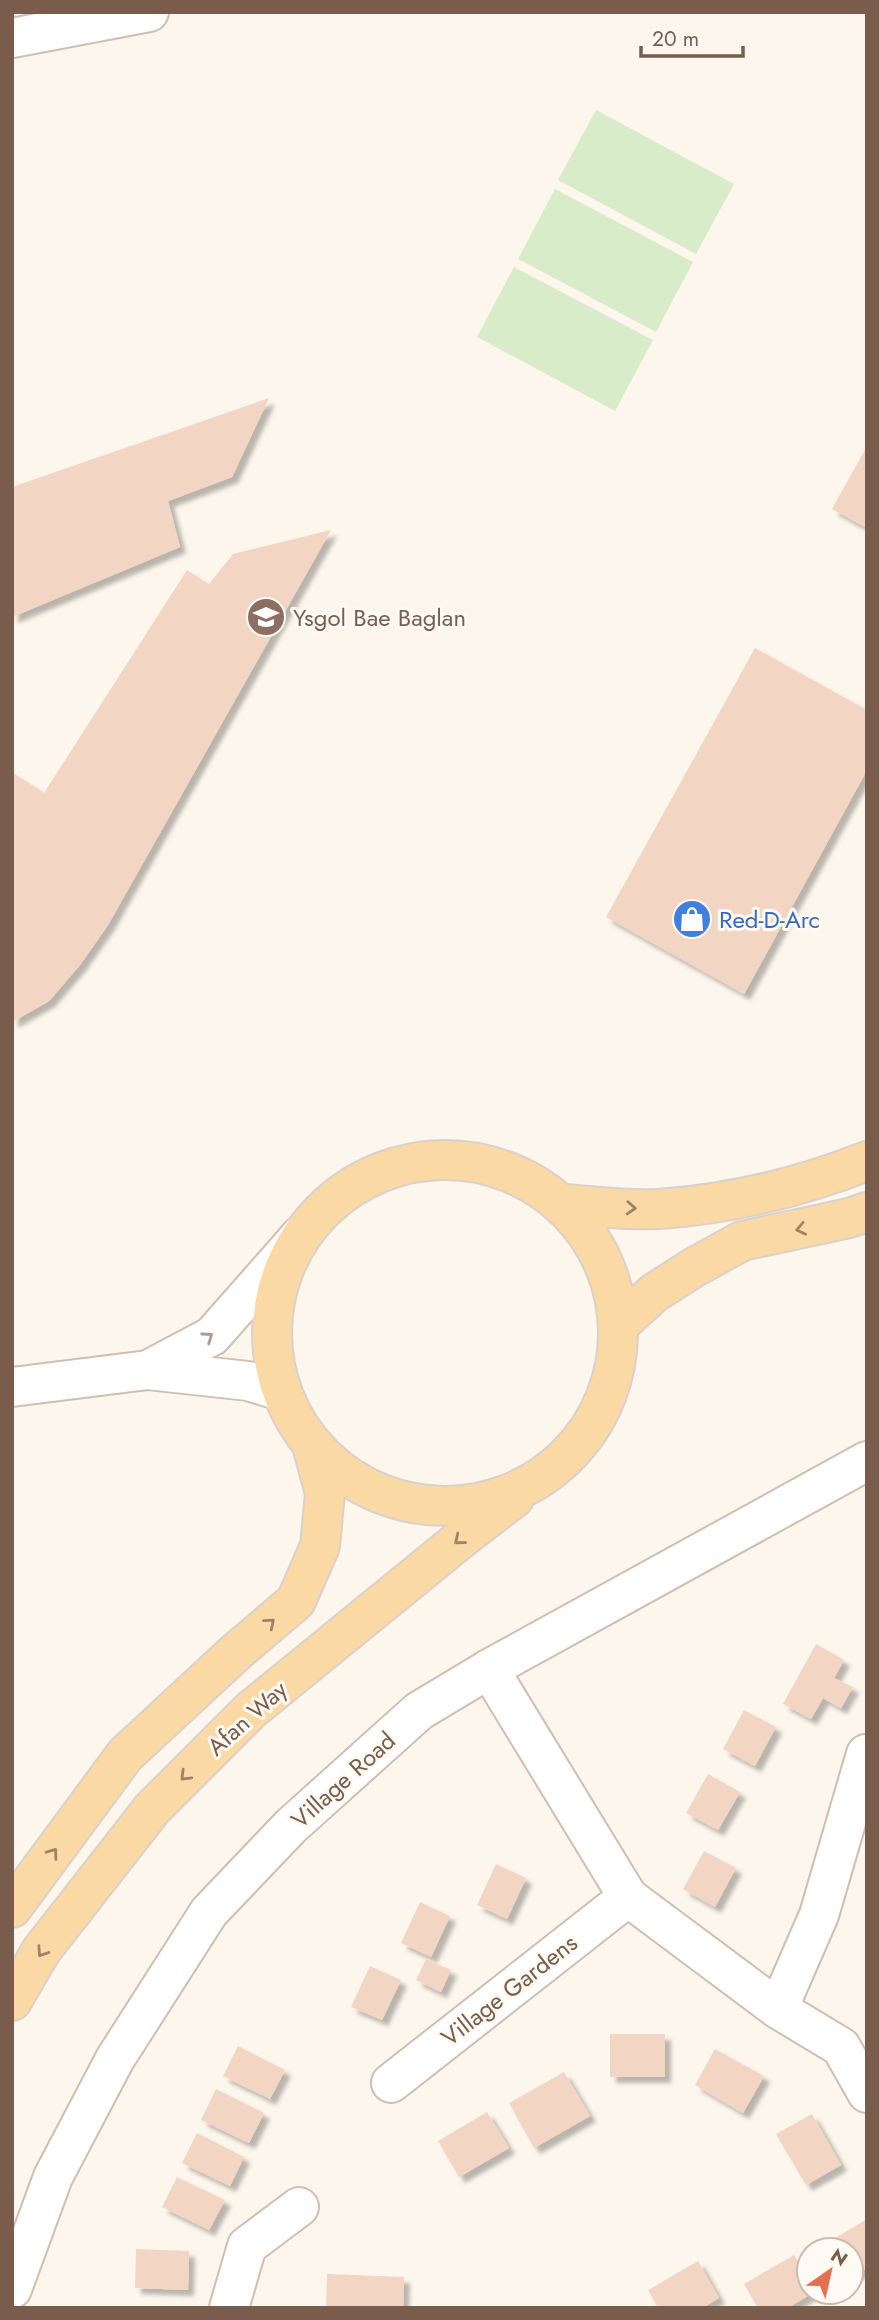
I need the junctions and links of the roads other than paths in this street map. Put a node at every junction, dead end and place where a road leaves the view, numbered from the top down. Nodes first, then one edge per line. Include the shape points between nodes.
1 (149, 12) edge
2 (12, 38) edge
3 (867, 1161) edge
4 (563, 1204) junction
5 (867, 1212) edge
6 (300, 1235) junction
7 (620, 1324) junction
8 (148, 1370) junction
9 (12, 1387) edge
10 (281, 1391) junction
11 (312, 1445) junction
12 (867, 1461) edge
13 (533, 1484) junction
14 (489, 1669) junction
15 (866, 1754) edge
16 (859, 1810) edge
17 (628, 1897) junction
18 (12, 1908) edge
19 (12, 2001) edge
20 (778, 2009) junction
21 (391, 2083) dead end
22 (867, 2093) edge
23 (299, 2207) dead end
24 (12, 2289) edge
25 (229, 2308) edge

1 - 2 street
4 -> 3 main road via 657,1209 736,1199 827,1177
4 - 6 main road via 512,1172 454,1159 395,1166 342,1192
4 - 7 main road, Afan Way via 592,1239 612,1279
5 -> 7 main road via 742,1241 654,1293
8 -> 6 street via 212,1336
6 - 10 main road via 278,1284 271,1338
7 - 13 main road, Afan Way via 616,1371 599,1416 571,1455
8 - 9 street
8 - 10 street via 248,1381
10 - 11 main road
11 - 13 main road via 348,1478 392,1499 440,1507 488,1502
18 -> 11 main road via 125,1755 296,1601 320,1546 325,1493
12 - 14 street, Village Road
13 -> 19 main road, Afan Way via 241,1720 152,1809 41,1951
14 - 17 street
14 - 24 street, Village Road via 419,1711 291,1826 209,1912 96,2094 53,2177
15 - 16 street
16 - 20 street
17 - 20 street
17 - 21 street, Village Gardens
20 - 22 street via 841,2047
23 - 25 street via 247,2246

